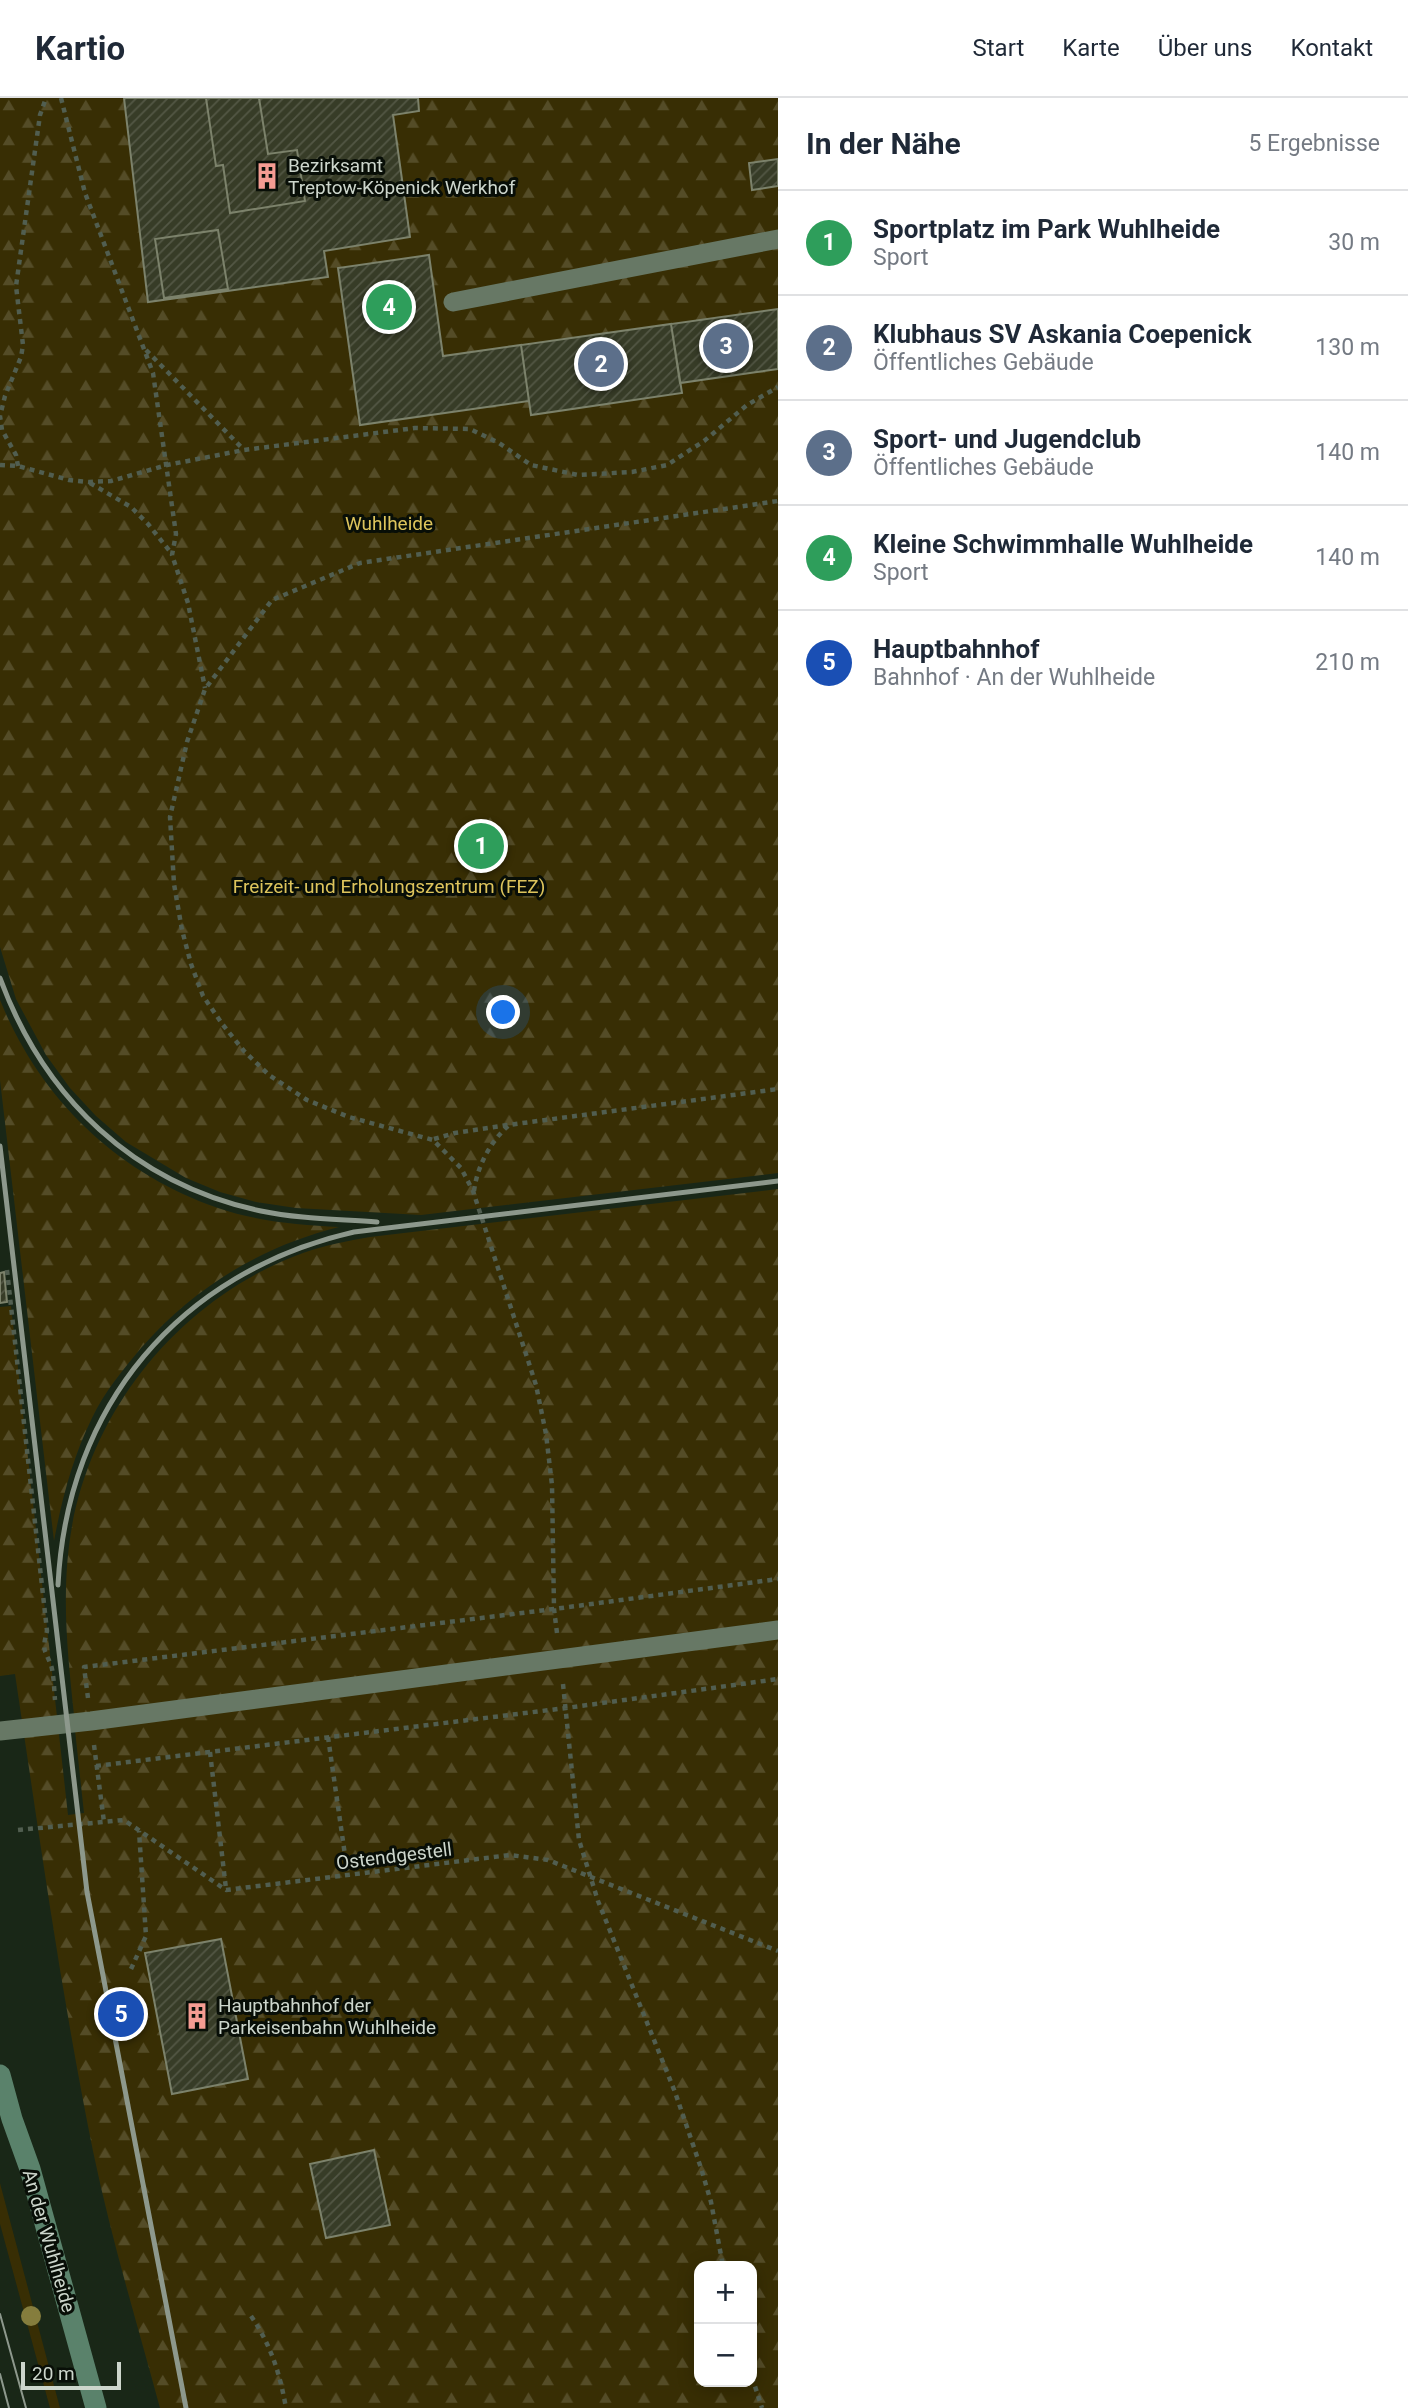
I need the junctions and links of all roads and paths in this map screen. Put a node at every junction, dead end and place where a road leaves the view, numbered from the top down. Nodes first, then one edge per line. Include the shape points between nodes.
1 (46, 98) edge
2 (61, 98) edge
3 (778, 239) edge
4 (453, 302) dead end
5 (146, 350) junction
6 (778, 387) edge
7 (243, 450) junction
8 (0, 465) edge
9 (167, 465) junction
10 (18, 467) junction
11 (89, 482) junction
12 (778, 501) edge
13 (172, 555) junction
14 (205, 689) junction
15 (778, 1089) edge
16 (508, 1125) junction
17 (433, 1140) junction
18 (473, 1191) junction
19 (7, 1270) dead end
20 (778, 1579) edge
21 (554, 1609) junction
22 (778, 1630) edge
23 (560, 1658) junction
24 (778, 1679) edge
25 (566, 1708) junction
26 (91, 1721) junction
27 (57, 1725) junction
28 (0, 1731) edge
29 (328, 1737) junction
30 (209, 1752) junction
31 (96, 1766) junction
32 (104, 1822) junction
33 (18, 1830) dead end
34 (139, 1830) junction
35 (348, 1876) junction
36 (591, 1877) junction
37 (226, 1890) junction
38 (778, 1951) edge
39 (131, 1969) dead end
40 (0, 2075) edge
41 (0, 2134) edge
42 (23, 2146) junction
43 (722, 2261) edge
44 (251, 2316) dead end
45 (755, 2387) edge
46 (96, 2408) edge
47 (286, 2408) edge
48 (762, 2408) edge

1 - 10 path via 16,286 23,345 0,416
2 - 5 path via 85,193
3 - 4 lane
5 - 7 path
5 - 9 path
6 - 7 path via 667,465 632,472 578,475 531,465 470,429 415,428
7 - 9 path
8 - 10 path
9 - 11 path via 111,481
9 - 13 path via 176,534
10 - 11 path
11 - 13 path via 131,507
12 - 14 path via 360,563 272,600
13 - 14 path via 188,603
14 - 17 path via 170,817 180,919 203,996 244,1051 269,1075 307,1100
15 - 16 path
16 - 17 path
16 - 18 path via 476,1175
17 - 18 path via 461,1168
18 - 21 path via 536,1385 546,1434 552,1485
19 - 27 path via 47,1632 43,1645 51,1666
20 - 21 path
21 - 23 path
21 - 26 path via 84,1667
22 - 23 lane
23 - 26 lane
24 - 25 path
25 - 29 path
25 - 36 path via 579,1840
26 - 27 lane
26 - 31 path
27 - 28 lane
29 - 30 path
29 - 35 path
30 - 31 path
30 - 37 path
31 - 32 path
32 - 33 path
32 - 34 path via 124,1820
34 - 37 path
34 - 39 path via 145,1936
35 - 36 path, Ostendgestell via 510,1855 548,1860
35 - 37 path, Ostendgestell
36 - 38 path, Ostendgestell
36 - 43 path via 701,2168
40 - 42 main road, An der Wuhlheide
41 - 42 main road
42 - 46 main road, An der Wuhlheide
44 - 47 path via 271,2350
45 - 48 path

